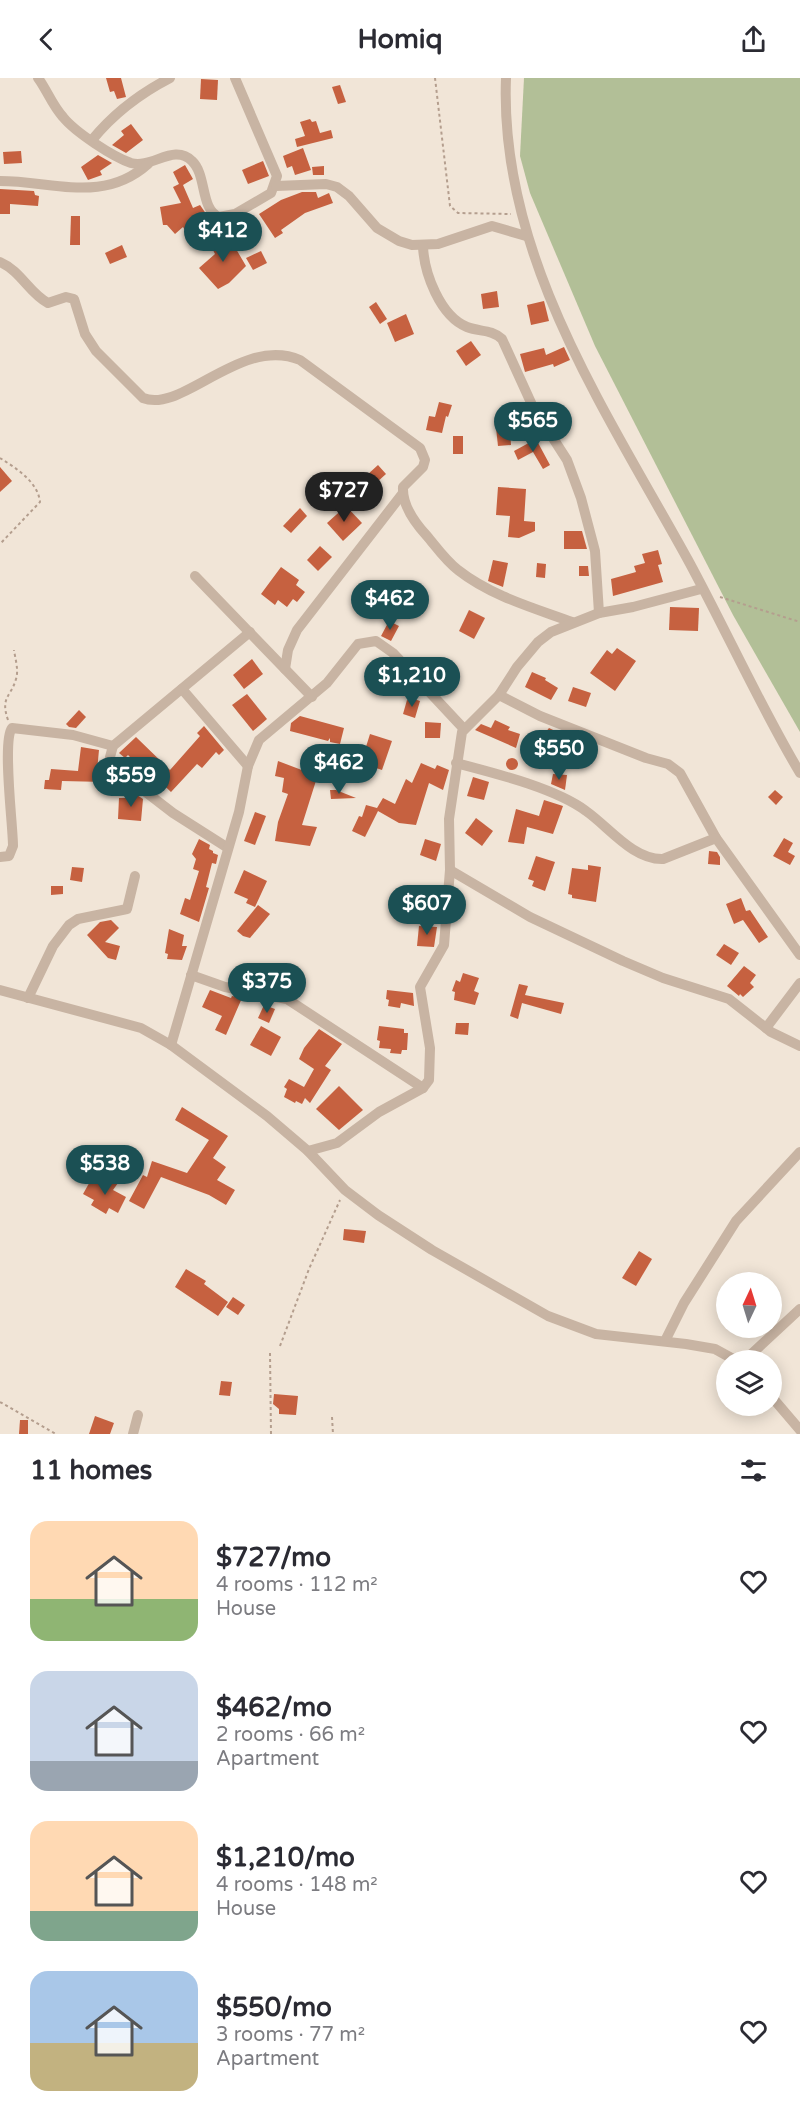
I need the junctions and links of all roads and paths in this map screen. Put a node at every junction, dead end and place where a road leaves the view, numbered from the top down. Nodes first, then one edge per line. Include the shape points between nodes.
1 (38, 78) edge
2 (170, 78) edge
3 (235, 78) edge
4 (435, 78) edge
5 (506, 78) edge
6 (92, 140) junction
7 (148, 164) junction
8 (0, 181) edge
9 (276, 186) junction
10 (520, 214) junction
11 (526, 236) junction
12 (423, 246) junction
13 (0, 262) edge
14 (0, 458) edge
15 (403, 493) junction
16 (0, 543) edge
17 (195, 576) dead end
18 (701, 589) junction
19 (599, 613) junction
20 (572, 622) junction
21 (800, 622) edge
22 (250, 632) junction
23 (14, 650) dead end
24 (285, 669) junction
25 (182, 689) junction
26 (500, 695) junction
27 (312, 698) junction
28 (12, 728) junction
29 (464, 729) junction
30 (113, 746) junction
31 (456, 763) junction
32 (248, 766) junction
33 (800, 773) edge
34 (716, 838) junction
35 (228, 848) junction
36 (0, 857) edge
37 (450, 870) junction
38 (135, 876) dead end
39 (800, 955) edge
40 (191, 975) junction
41 (800, 983) edge
42 (0, 990) edge
43 (28, 998) junction
44 (766, 1028) junction
45 (171, 1045) junction
46 (800, 1046) edge
47 (423, 1088) junction
48 (308, 1151) junction
49 (800, 1152) edge
50 (345, 1190) junction
51 (800, 1309) edge
52 (665, 1341) junction
53 (280, 1347) dead end
54 (716, 1350) edge
55 (756, 1350) edge
56 (270, 1353) dead end
57 (0, 1402) edge
58 (782, 1411) edge
59 (138, 1415) dead end
60 (332, 1417) dead end
61 (796, 1430) edge
62 (56, 1434) edge
63 (133, 1434) edge
64 (271, 1434) edge
65 (333, 1434) edge

1 - 6 street via 63,118
2 - 6 street via 129,103
3 - 9 street via 275,166
4 - 10 path via 450,206 458,213
5 - 10 street via 509,154
6 - 7 street via 121,159
7 - 8 street via 133,178 88,189
7 - 9 street via 173,155 191,159 201,172 210,209 219,217 235,214
9 - 12 street via 337,187 377,228 399,241
10 - 11 street
11 - 12 street via 492,226
11 - 18 street via 590,381
12 - 19 street via 424,266 433,290 457,321 494,332 502,339 533,407 567,460 588,519 596,558
13 - 15 street via 13,269 35,295 48,303 66,297 74,299 85,334 96,351 143,398 151,401 172,396 267,354 300,360 420,448 425,460 423,467 407,481
14 - 16 path via 32,483 40,502
15 - 20 street via 418,526 458,570 498,594
15 - 24 street via 297,630
17 - 22 street
18 - 19 street
18 - 21 path
18 - 33 street
19 - 20 street
20 - 26 street via 538,642
22 - 24 street
22 - 25 street
23 - 28 path via 16,679 6,695 5,706
24 - 27 street
25 - 30 street
25 - 32 street
26 - 29 street
26 - 34 street via 540,716 668,764 685,780
27 - 29 street via 358,644 376,641 393,653
27 - 32 street via 259,740
28 - 30 street via 73,735
28 - 36 street via 8,732 8,762 13,846 9,856
29 - 31 street
30 - 35 street via 112,766 173,813
31 - 34 street via 518,780 584,809 635,850 655,860
31 - 37 street via 449,819
32 - 35 street
34 - 39 street
35 - 40 street
37 - 44 street via 530,917 623,961 729,999
37 - 47 street via 444,945 420,987 430,1067 429,1080
38 - 43 street via 127,909 78,919 61,933
40 - 45 street
40 - 47 street via 225,987 287,999
41 - 44 street
42 - 43 street
43 - 45 street via 141,1028
44 - 46 street
45 - 48 street via 230,1086
47 - 48 street via 379,1112 337,1143
48 - 50 street
49 - 52 street via 736,1221
50 - 52 street via 432,1251 548,1316 596,1334
50 - 53 path via 309,1269
51 - 55 street
52 - 54 street
56 - 64 path
57 - 62 path
58 - 61 street
59 - 63 street
60 - 65 path

